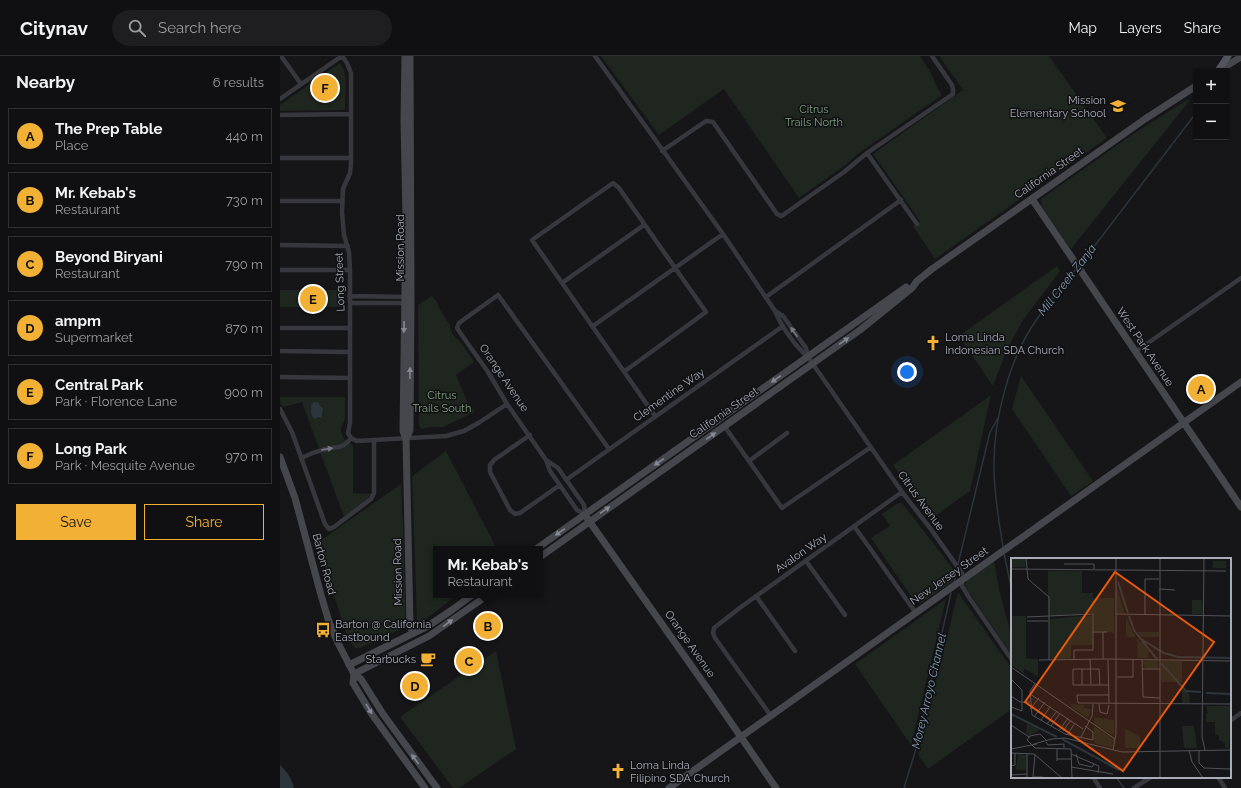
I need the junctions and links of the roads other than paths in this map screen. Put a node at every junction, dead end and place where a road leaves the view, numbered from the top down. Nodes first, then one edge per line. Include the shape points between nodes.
1 (281, 56) edge
2 (342, 56) edge
3 (405, 56) edge
4 (410, 56) edge
5 (595, 56) edge
6 (932, 56) edge
7 (1228, 56) edge
8 (1241, 57) edge
9 (1220, 68) edge
10 (1223, 68) edge
11 (301, 84) junction
12 (1193, 88) edge
13 (280, 99) edge
14 (351, 114) junction
15 (280, 115) edge
16 (662, 151) junction
17 (867, 153) junction
18 (280, 158) edge
19 (351, 158) junction
20 (1032, 199) junction
21 (900, 200) junction
22 (280, 201) edge
23 (342, 201) junction
24 (917, 224) dead end
25 (644, 225) junction
26 (723, 234) junction
27 (280, 245) edge
28 (348, 246) junction
29 (675, 268) junction
30 (280, 270) edge
31 (350, 270) junction
32 (1241, 278) edge
33 (562, 283) junction
34 (349, 296) junction
35 (374, 296) junction
36 (766, 297) junction
37 (408, 300) junction
38 (350, 303) junction
39 (374, 303) junction
40 (776, 311) junction
41 (593, 326) junction
42 (783, 326) junction
43 (280, 328) edge
44 (350, 328) junction
45 (280, 351) edge
46 (350, 352) junction
47 (1135, 352) junction
48 (810, 360) junction
49 (625, 371) junction
50 (280, 377) edge
51 (350, 378) junction
52 (1241, 382) edge
53 (507, 404) junction
54 (280, 409) edge
55 (655, 416) junction
56 (1184, 422) junction
57 (725, 427) junction
58 (788, 433) dead end
59 (530, 435) junction
60 (351, 438) junction
61 (406, 438) junction
62 (374, 440) junction
63 (871, 447) junction
64 (609, 449) junction
65 (280, 457) edge
66 (302, 458) junction
67 (546, 460) junction
68 (749, 461) junction
69 (566, 480) junction
70 (560, 485) junction
71 (902, 492) junction
72 (1241, 507) edge
73 (585, 514) junction
74 (590, 521) junction
75 (854, 526) junction
76 (540, 546) edge
77 (543, 555) edge
78 (806, 561) junction
79 (962, 580) junction
80 (756, 596) junction
81 (468, 598) edge
82 (484, 598) edge
83 (457, 606) junction
84 (462, 613) junction
85 (916, 613) junction
86 (845, 615) dead end
87 (413, 633) junction
88 (795, 652) dead end
89 (1011, 659) edge
90 (349, 665) junction
91 (354, 674) junction
92 (1241, 713) edge
93 (771, 716) junction
94 (1231, 720) edge
95 (741, 737) junction
96 (1094, 778) edge
97 (1149, 778) edge
98 (1219, 778) edge
99 (425, 788) edge
100 (437, 788) edge
101 (669, 788) edge
102 (776, 788) edge
103 (1100, 788) edge
104 (1134, 788) edge
105 (1225, 788) edge

1 - 11 street
2 - 11 street
2 - 14 street, Long Street via 350,73
3 - 37 street, Mission Road
4 - 37 street, Mission Road
5 - 16 street, Citrus Avenue
6 - 17 street via 952,85 952,94
7 - 9 main road
8 - 10 street
11 - 13 street
12 - 20 street, California Street
14 - 15 street
14 - 19 street, Long Street
16 - 17 street via 706,121 713,122 777,214 781,216
16 - 26 street, Citrus Avenue
17 - 21 street
18 - 19 street
19 - 23 street, Long Street via 350,173 344,185
20 - 47 street, West Park Avenue
20 - 48 street, California Street via 932,269 860,330
21 - 24 street
21 - 36 street
22 - 23 street
23 - 28 street, Long Street via 343,230
25 - 29 street
25 - 33 street
25 - 33 street via 613,183 532,240
26 - 29 street
26 - 36 street, Citrus Avenue
27 - 28 street
28 - 31 street, Long Street
29 - 41 street
29 - 49 street via 706,312
30 - 31 street
31 - 34 street, Long Street
32 - 47 street
33 - 41 street
34 - 35 street
34 - 38 street, Long Street
35 - 37 street
35 - 39 street
36 - 40 street, Citrus Avenue
37 - 39 street
37 - 61 street, Mission Road via 403,430
38 - 39 street
38 - 44 street, Long Street
40 - 42 street, Citrus Avenue
48 -> 40 street, Citrus Avenue via 806,348 783,316
41 - 49 street
42 - 48 street, Citrus Avenue
42 - 55 street, Clementine Way
43 - 44 street
44 - 46 street, Long Street
45 - 46 street
46 - 51 street, Long Street
47 - 56 street, West Park Avenue
48 - 57 street, California Street
48 - 63 street, Citrus Avenue
48 -> 73 street, California Street
49 - 55 street
50 - 51 street
51 - 60 street, Long Street via 348,434
52 - 56 street, New Jersey Street
53 - 59 street, Orange Avenue
53 - 61 street via 464,431 446,436
53 - 64 street, Orange Avenue via 457,328 459,323 498,295
54 - 66 street
55 - 64 street, Clementine Way
56 - 72 street, West Park Avenue
56 - 79 street, New Jersey Street
57 - 68 street
74 -> 57 street, California Street
58 - 68 street
59 - 67 street, Orange Avenue
59 - 70 street via 494,460 490,466 490,472 510,510 515,514 520,513
60 - 62 street via 357,441
66 -> 60 street via 341,447
61 - 62 street
61 - 87 street, Mission Road via 410,625
62 - 66 street via 372,500 334,527 329,528 325,524
63 - 68 street via 782,508
63 - 71 street, Citrus Avenue
64 - 69 street, Clementine Way
65 - 90 street, Barton Road via 295,498 329,622
67 - 69 street, Orange Avenue via 558,468
67 - 70 street, Orange Avenue
69 - 73 street, Orange Avenue via 584,505
70 - 73 street, Orange Avenue via 577,510
71 - 75 street, Avalon Way
71 - 79 street, Citrus Avenue via 962,573
73 - 74 street, Orange Avenue
73 -> 76 street, California Street
74 - 77 street, California Street
74 - 95 street, Orange Avenue
75 - 78 street, Avalon Way
75 - 85 street
78 - 80 street, Avalon Way
78 - 86 street
79 - 85 street, New Jersey Street
79 - 89 street, Citrus Avenue via 962,586 970,599
80 - 88 street
80 - 93 street, Avalon Way via 713,630 715,638
81 - 83 street
82 - 84 street
83 - 84 street
83 - 87 street via 435,622
91 -> 84 street via 429,636
85 - 93 street, New Jersey Street
87 - 90 street
90 - 91 street, Barton Road
91 -> 99 street, Barton Road via 354,683 372,713
100 -> 91 street, Barton Road via 361,679
92 - 94 street
93 - 95 street, New Jersey Street
95 - 101 street, New Jersey Street
95 - 102 street, Orange Avenue
96 - 103 street
97 - 104 street
98 - 105 street

